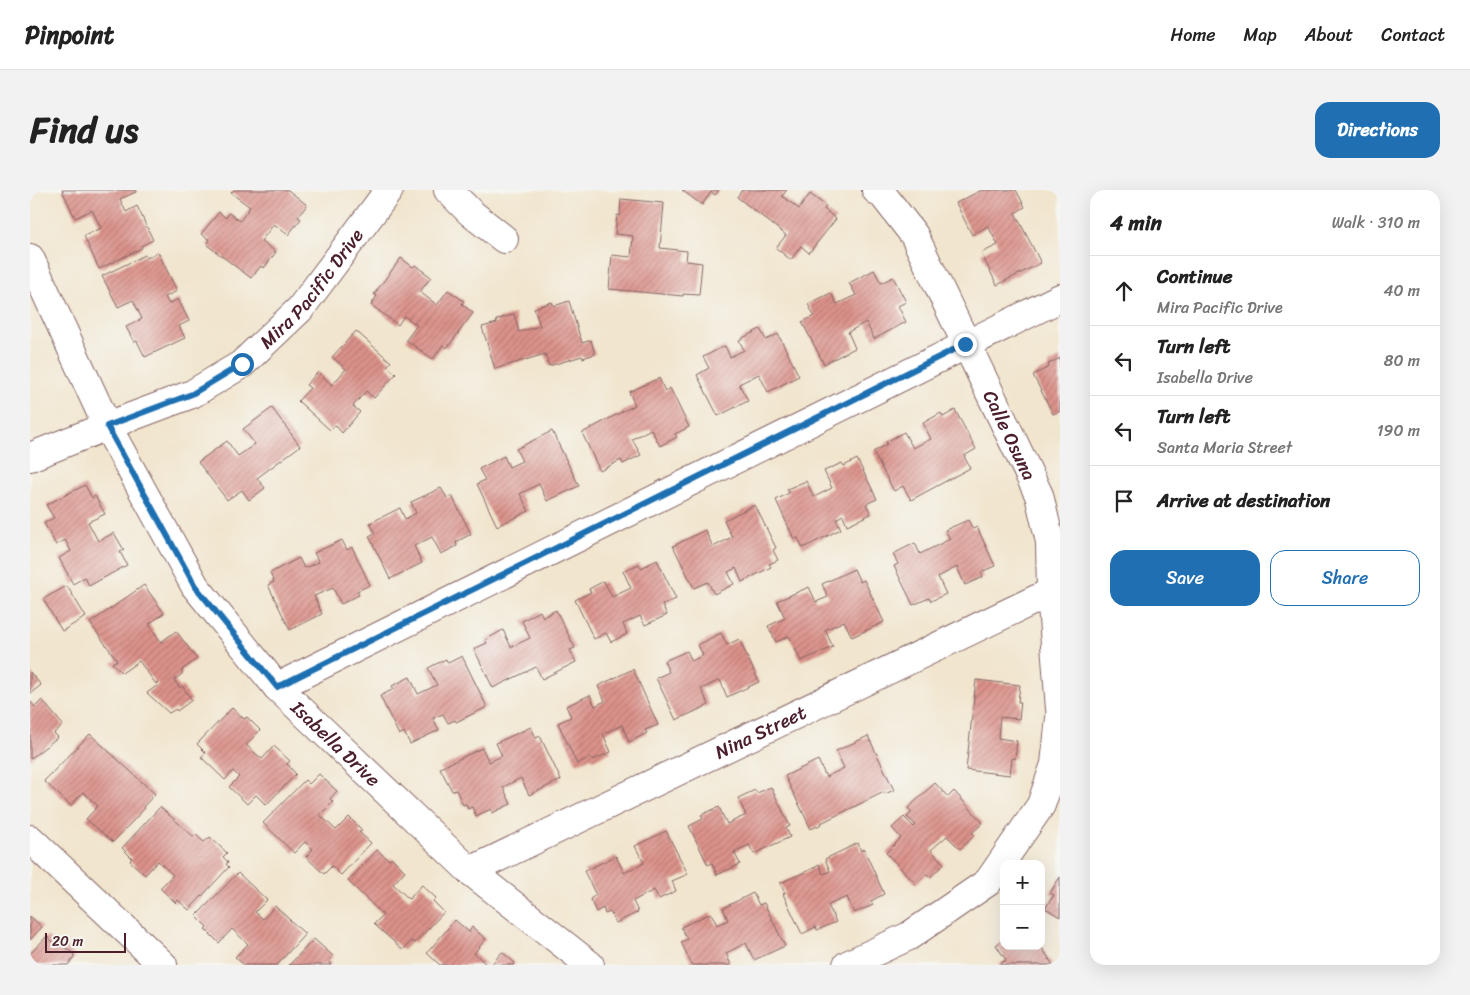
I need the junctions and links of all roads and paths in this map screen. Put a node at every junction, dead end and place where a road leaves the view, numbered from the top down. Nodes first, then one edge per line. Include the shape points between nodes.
1 (389, 190) edge
2 (448, 190) edge
3 (876, 190) edge
4 (504, 239) dead end
5 (30, 258) edge
6 (1060, 298) edge
7 (965, 344) junction
8 (107, 426) junction
9 (30, 457) edge
10 (1051, 592) junction
11 (277, 687) junction
12 (1060, 709) edge
13 (1060, 718) edge
14 (30, 839) edge
15 (470, 870) junction
16 (164, 965) edge
17 (590, 965) edge
18 (847, 965) edge

1 - 8 street, Mira Pacific Drive via 300,309 242,364 192,394
2 - 4 street
3 - 7 street, Calle Osuna via 914,236
5 - 8 street, Isabella Drive
6 - 7 street
7 - 10 street, Calle Osuna via 1039,495 1050,542
7 - 11 street
8 - 9 street, Mira Pacific Drive
8 - 11 street, Isabella Drive via 195,586
10 - 12 street, Calle Osuna
10 - 15 street, Nina Street
11 - 15 street, Isabella Drive
13 - 18 street via 1055,764 1041,805 988,882 909,936
14 - 16 street
15 - 17 street, Isabella Drive

